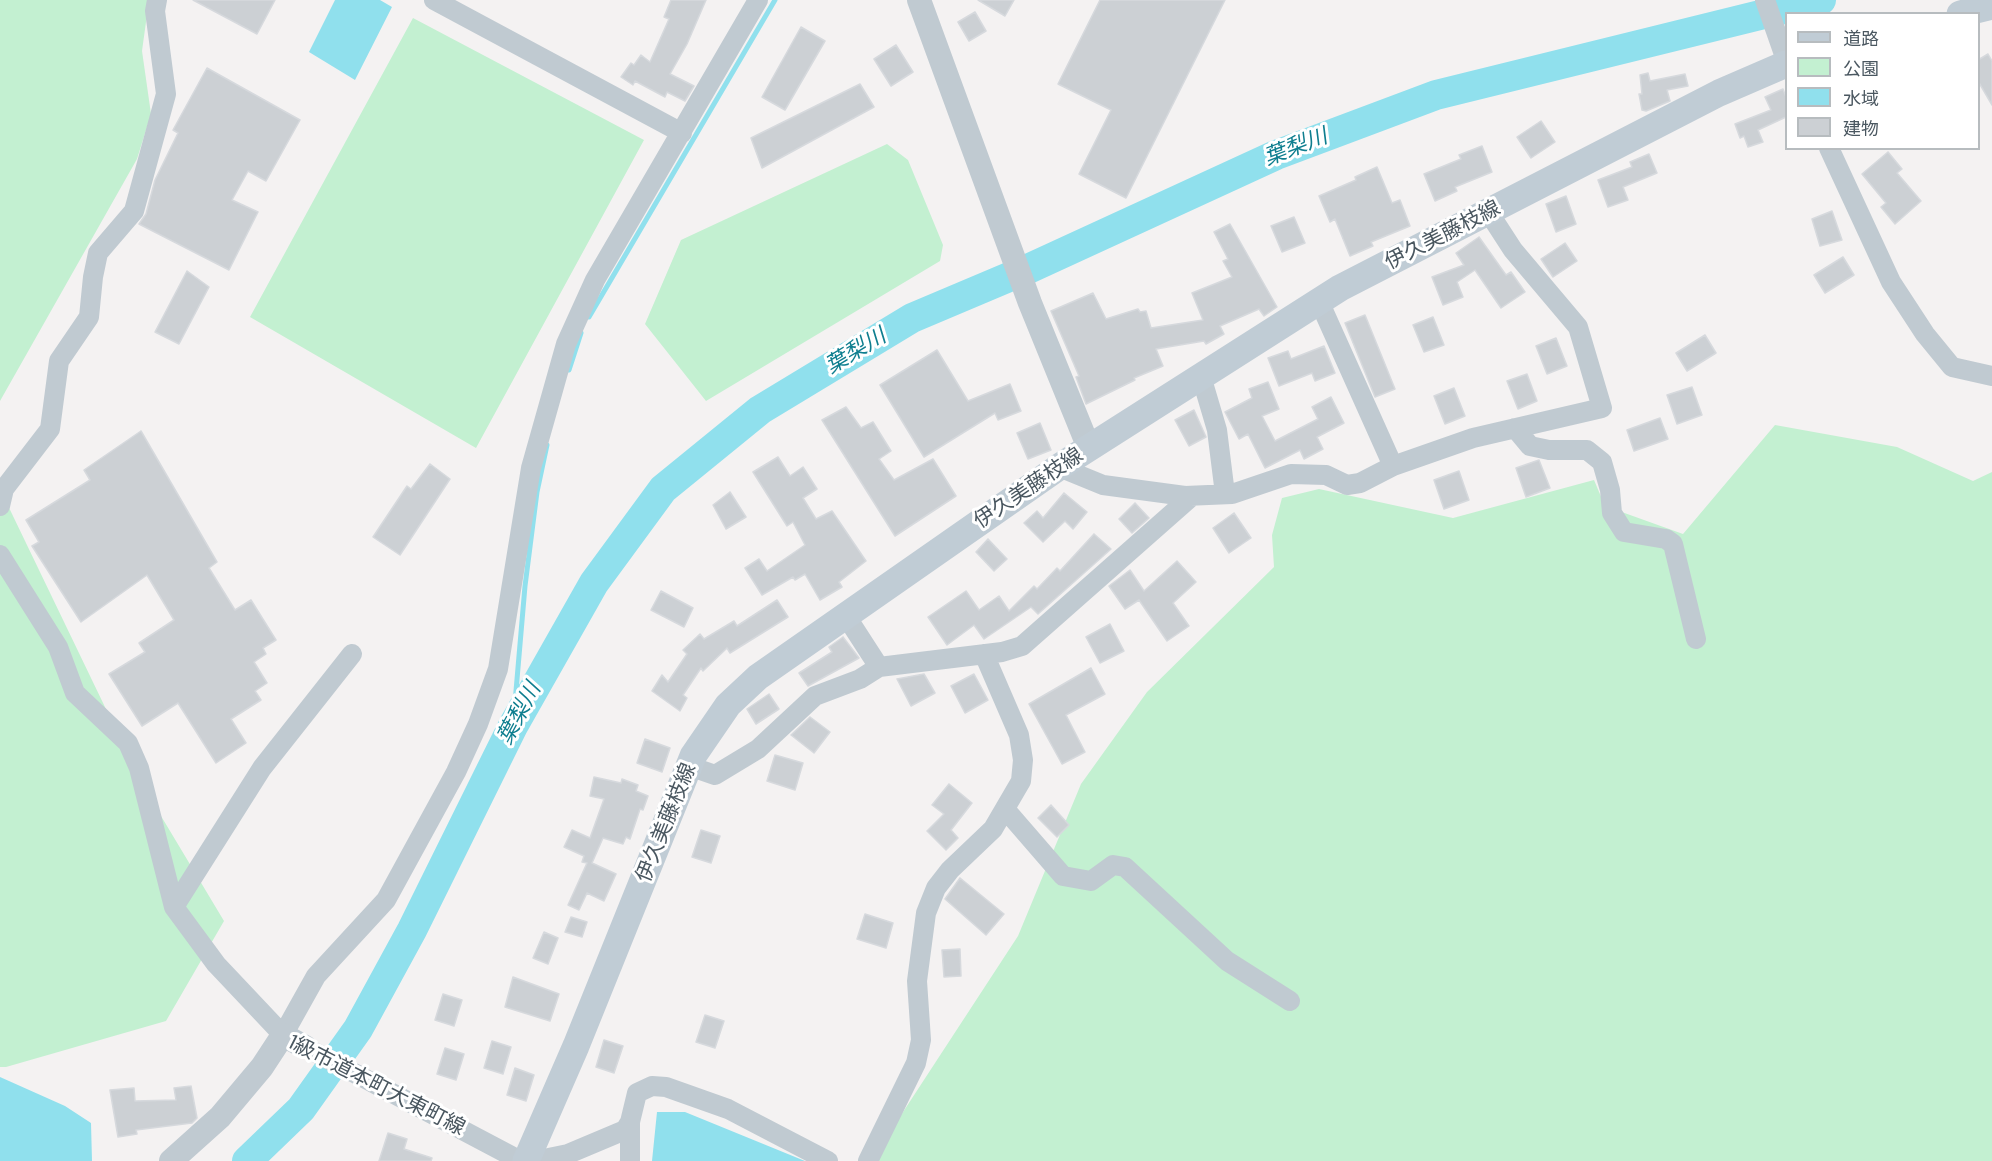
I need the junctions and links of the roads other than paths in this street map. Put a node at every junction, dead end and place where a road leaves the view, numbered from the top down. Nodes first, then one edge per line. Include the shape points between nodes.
1 (157, 0) edge
2 (434, 0) edge
3 (758, 0) edge
4 (919, 0) edge
5 (1765, 0) edge
6 (1992, 6) edge
7 (1968, 12) edge
8 (1785, 58) edge
9 (682, 133) junction
10 (1830, 150) edge
11 (1489, 213) junction
12 (1319, 301) junction
13 (1201, 376) junction
14 (1992, 376) edge
15 (1515, 428) junction
16 (1089, 448) junction
17 (1393, 466) junction
18 (1059, 467) junction
19 (1225, 494) junction
20 (1192, 496) junction
21 (0, 506) edge
22 (0, 555) edge
23 (846, 616) junction
24 (1696, 639) dead end
25 (352, 654) dead end
26 (984, 654) junction
27 (879, 667) junction
28 (689, 766) junction
29 (1005, 809) junction
30 (174, 907) junction
31 (1290, 1001) dead end
32 (283, 1035) junction
33 (305, 1047) joint
34 (630, 1122) junction
35 (171, 1161) edge
36 (521, 1161) edge
37 (526, 1161) edge
38 (534, 1161) edge
39 (630, 1161) edge
40 (828, 1161) edge
41 (868, 1161) edge

1 - 21 street via 165,94 134,211 98,253 89,317 59,361 50,429 4,489
2 - 9 street
3 - 9 street
4 - 16 street via 1030,303
5 - 8 street
6 - 7 main road
8 - 11 main road, 伊久美藤枝線
9 - 32 street via 596,280 566,344 531,468 498,669 478,724 386,900 316,976
10 - 14 street via 1891,282 1925,334 1952,367
11 - 12 main road, 伊久美藤枝線
11 - 15 street via 1514,250 1578,327 1602,408
12 - 13 main road, 伊久美藤枝線
12 - 17 street
13 - 16 main road, 伊久美藤枝線
13 - 19 street via 1217,430
15 - 17 street
15 - 24 street via 1530,446 1587,450 1602,462 1612,513 1624,532 1666,539 1673,544
16 - 18 main road, 伊久美藤枝線
17 - 19 street via 1347,486 1326,475 1291,474
18 - 20 street via 1103,484
18 - 23 main road, 伊久美藤枝線
19 - 20 street
20 - 26 street via 1022,646
22 - 30 street via 58,647 75,693 128,743 139,768
23 - 27 street
23 - 28 main road, 伊久美藤枝線 via 758,677 728,705
25 - 30 street via 262,768
26 - 27 street
26 - 29 street via 1019,735 1023,760 1021,781
27 - 28 street via 860,680 815,696 758,749 714,775
28 - 37 main road, 伊久美藤枝線
29 - 31 street via 1063,876 1091,881 1113,865 1125,867 1227,961
29 - 41 street via 993,829 943,879 926,913 917,981 921,1040 916,1063
30 - 32 street via 216,964
32 - 33 street, 1級市道本町大東町線
32 - 35 street, 1級市道本町大東町線 via 220,1118
33 - 36 street, 1級市道本町大東町線
34 - 38 street via 625,1130 568,1154
34 - 39 street
34 - 40 street via 637,1093 652,1086 666,1087 728,1109

